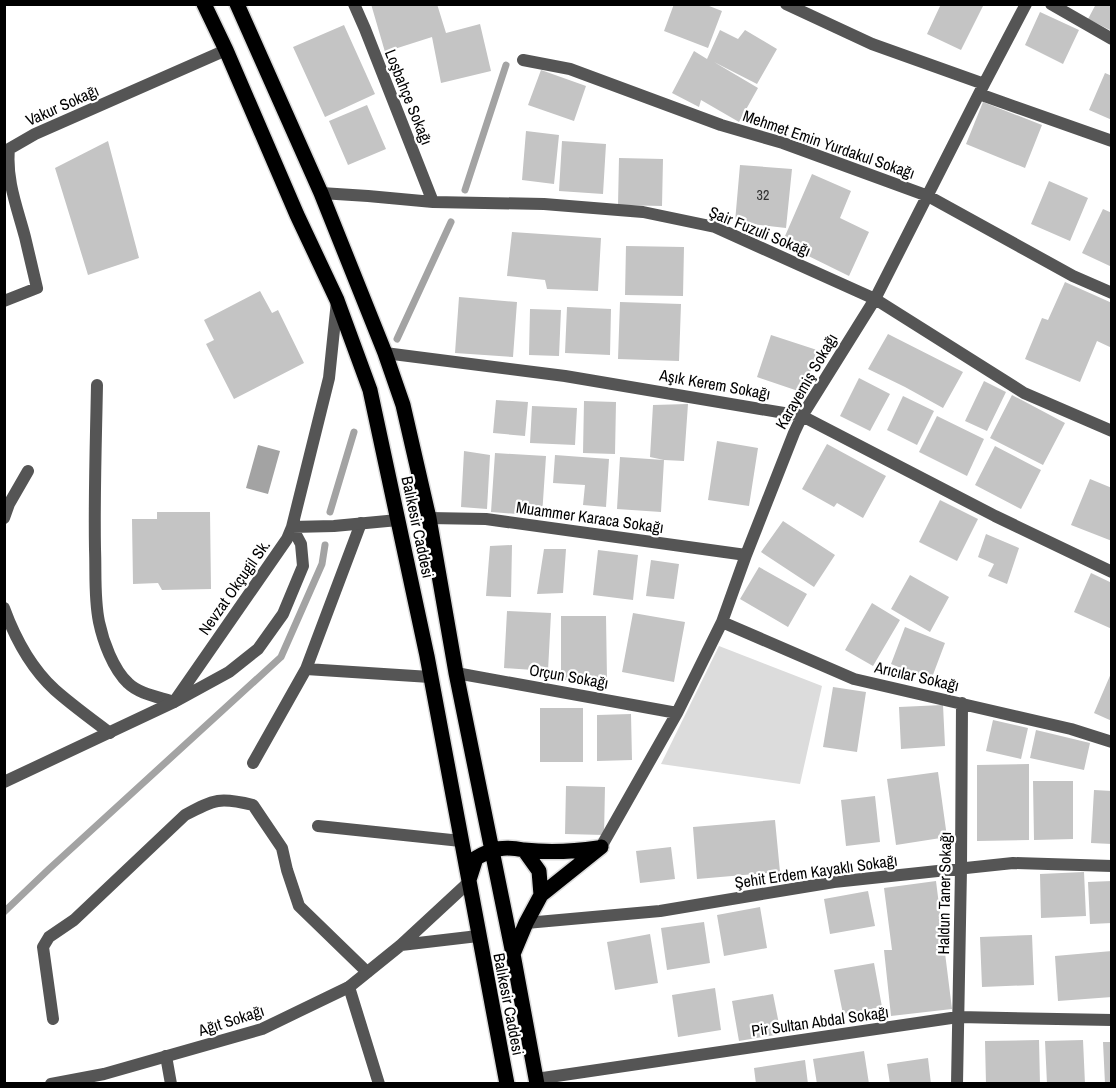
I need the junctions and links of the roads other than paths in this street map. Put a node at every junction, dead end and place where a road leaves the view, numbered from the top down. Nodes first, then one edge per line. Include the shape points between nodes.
1 (204, 4) edge
2 (237, 4) edge
3 (354, 4) edge
4 (786, 4) edge
5 (1026, 4) edge
6 (1051, 4) edge
7 (805, 8) edge
8 (1112, 39) edge
9 (226, 50) junction
10 (523, 60) dead end
11 (982, 89) junction
12 (1112, 141) edge
13 (321, 193) junction
14 (928, 196) junction
15 (433, 202) junction
16 (1112, 293) edge
17 (875, 299) junction
18 (337, 300) junction
19 (4, 302) edge
20 (385, 353) junction
21 (97, 385) dead end
22 (802, 416) junction
23 (1112, 431) edge
24 (28, 471) dead end
25 (4, 518) edge
26 (429, 518) junction
27 (398, 520) junction
28 (361, 524) junction
29 (292, 527) junction
30 (746, 555) junction
31 (1112, 572) edge
32 (4, 608) edge
33 (722, 622) junction
34 (306, 669) junction
35 (456, 673) junction
36 (430, 677) junction
37 (174, 702) junction
38 (962, 703) junction
39 (677, 713) junction
40 (110, 733) junction
41 (1112, 742) edge
42 (253, 763) dead end
43 (4, 782) edge
44 (318, 826) dead end
45 (461, 841) junction
46 (601, 847) junction
47 (492, 849) junction
48 (524, 850) junction
49 (1112, 866) edge
50 (961, 869) junction
51 (468, 883) junction
52 (541, 895) junction
53 (526, 923) junction
54 (478, 936) junction
55 (401, 945) junction
56 (513, 954) junction
57 (367, 972) junction
58 (349, 987) junction
59 (958, 1017) junction
60 (53, 1020) dead end
61 (1112, 1020) edge
62 (166, 1056) junction
63 (536, 1081) edge
64 (506, 1082) edge
65 (51, 1083) edge
66 (171, 1083) edge
67 (379, 1083) edge
68 (957, 1083) edge

1 - 9 main road, Balıkesir Caddesi
2 - 13 main road, Balıkesir Caddesi
3 - 15 street, Loşbahçe Sokağı
4 - 7 street
5 - 11 street, Karayemiş Sokağı
6 - 8 street
7 - 11 street via 872,44
9 - 18 main road, Balıkesir Caddesi
9 - 19 street, Vakur Sokağı via 34,134 9,149 10,186 37,288
10 - 14 street, Mehmet Emin Yurdakul Sokağı via 570,69
11 - 12 street
11 - 14 street, Karayemiş Sokağı
13 - 15 street, Şair Fuzuli Sokağı
13 - 20 main road, Balıkesir Caddesi
14 - 16 street, Mehmet Emin Yurdakul Sokağı via 1073,276
14 - 17 street, Karayemiş Sokağı
15 - 17 street, Şair Fuzuli Sokağı via 544,204 643,212 715,227
17 - 22 street, Karayemiş Sokağı
17 - 23 street, Şair Fuzuli Sokağı via 1024,393
18 - 27 main road, Balıkesir Caddesi via 370,390
18 - 29 street, Nevzat Okçugil Sk. via 329,378
20 - 22 street, Aşık Kerem Sokağı via 565,376
20 - 26 main road, Balıkesir Caddesi via 403,405
21 - 37 street via 96,602 103,638 128,683
22 - 30 street, Karayemiş Sokağı
22 - 31 street, Aşık Kerem Sokağı
24 - 25 street
26 - 30 street, Muammer Karaca Sokağı via 486,519
26 - 35 main road, Balıkesir Caddesi
27 - 28 street
27 - 36 main road, Balıkesir Caddesi
28 - 29 street
28 - 34 street
29 - 37 street, Nevzat Okçugil Sk.
29 - 37 street via 301,544 303,566 283,614 258,649 229,672
30 - 33 street, Karayemiş Sokağı
32 - 40 street via 17,639 40,674
33 - 38 street, Arıcılar Sokağı via 854,679
33 - 39 street, Karayemiş Sokağı
34 - 36 street
34 - 42 street
35 - 39 street, Orçun Sokağı
35 - 47 main road, Balıkesir Caddesi
36 - 45 main road, Balıkesir Caddesi
37 - 40 street, Nevzat Okçugil Sk.
38 - 41 street, Arıcılar Sokağı
38 - 50 street, Haldun Taner Sokağı
39 - 46 street, Karayemiş Sokağı
40 - 43 street, Nevzat Okçugil Sk.
44 - 45 street
45 - 51 main road, Balıkesir Caddesi
46 - 48 main road via 550,853
46 - 52 main road
47 - 48 main road
47 - 51 main road via 476,858
47 - 56 main road, Balıkesir Caddesi
48 - 52 main road via 539,871
49 - 50 street, Şehit Erdem Kayaklı Sokağı via 1013,863
50 - 53 street, Şehit Erdem Kayaklı Sokağı via 834,882 660,911
50 - 59 street, Haldun Taner Sokağı
51 - 54 main road, Balıkesir Caddesi
51 - 55 street, Ağıt Sokağı
52 - 53 main road
53 - 56 main road
54 - 55 street
54 - 64 main road, Balıkesir Caddesi
55 - 57 street, Ağıt Sokağı
56 - 63 main road, Balıkesir Caddesi
57 - 58 street, Ağıt Sokağı
57 - 60 street via 299,906 282,848 253,805 218,800 185,815 74,920 49,937 44,947
58 - 62 street, Ağıt Sokağı via 262,1029
58 - 67 street
59 - 61 street, Pir Sultan Abdal Sokağı
59 - 63 street, Pir Sultan Abdal Sokağı
59 - 68 street, Haldun Taner Sokağı
62 - 65 street, Ağıt Sokağı via 104,1074
62 - 66 street

